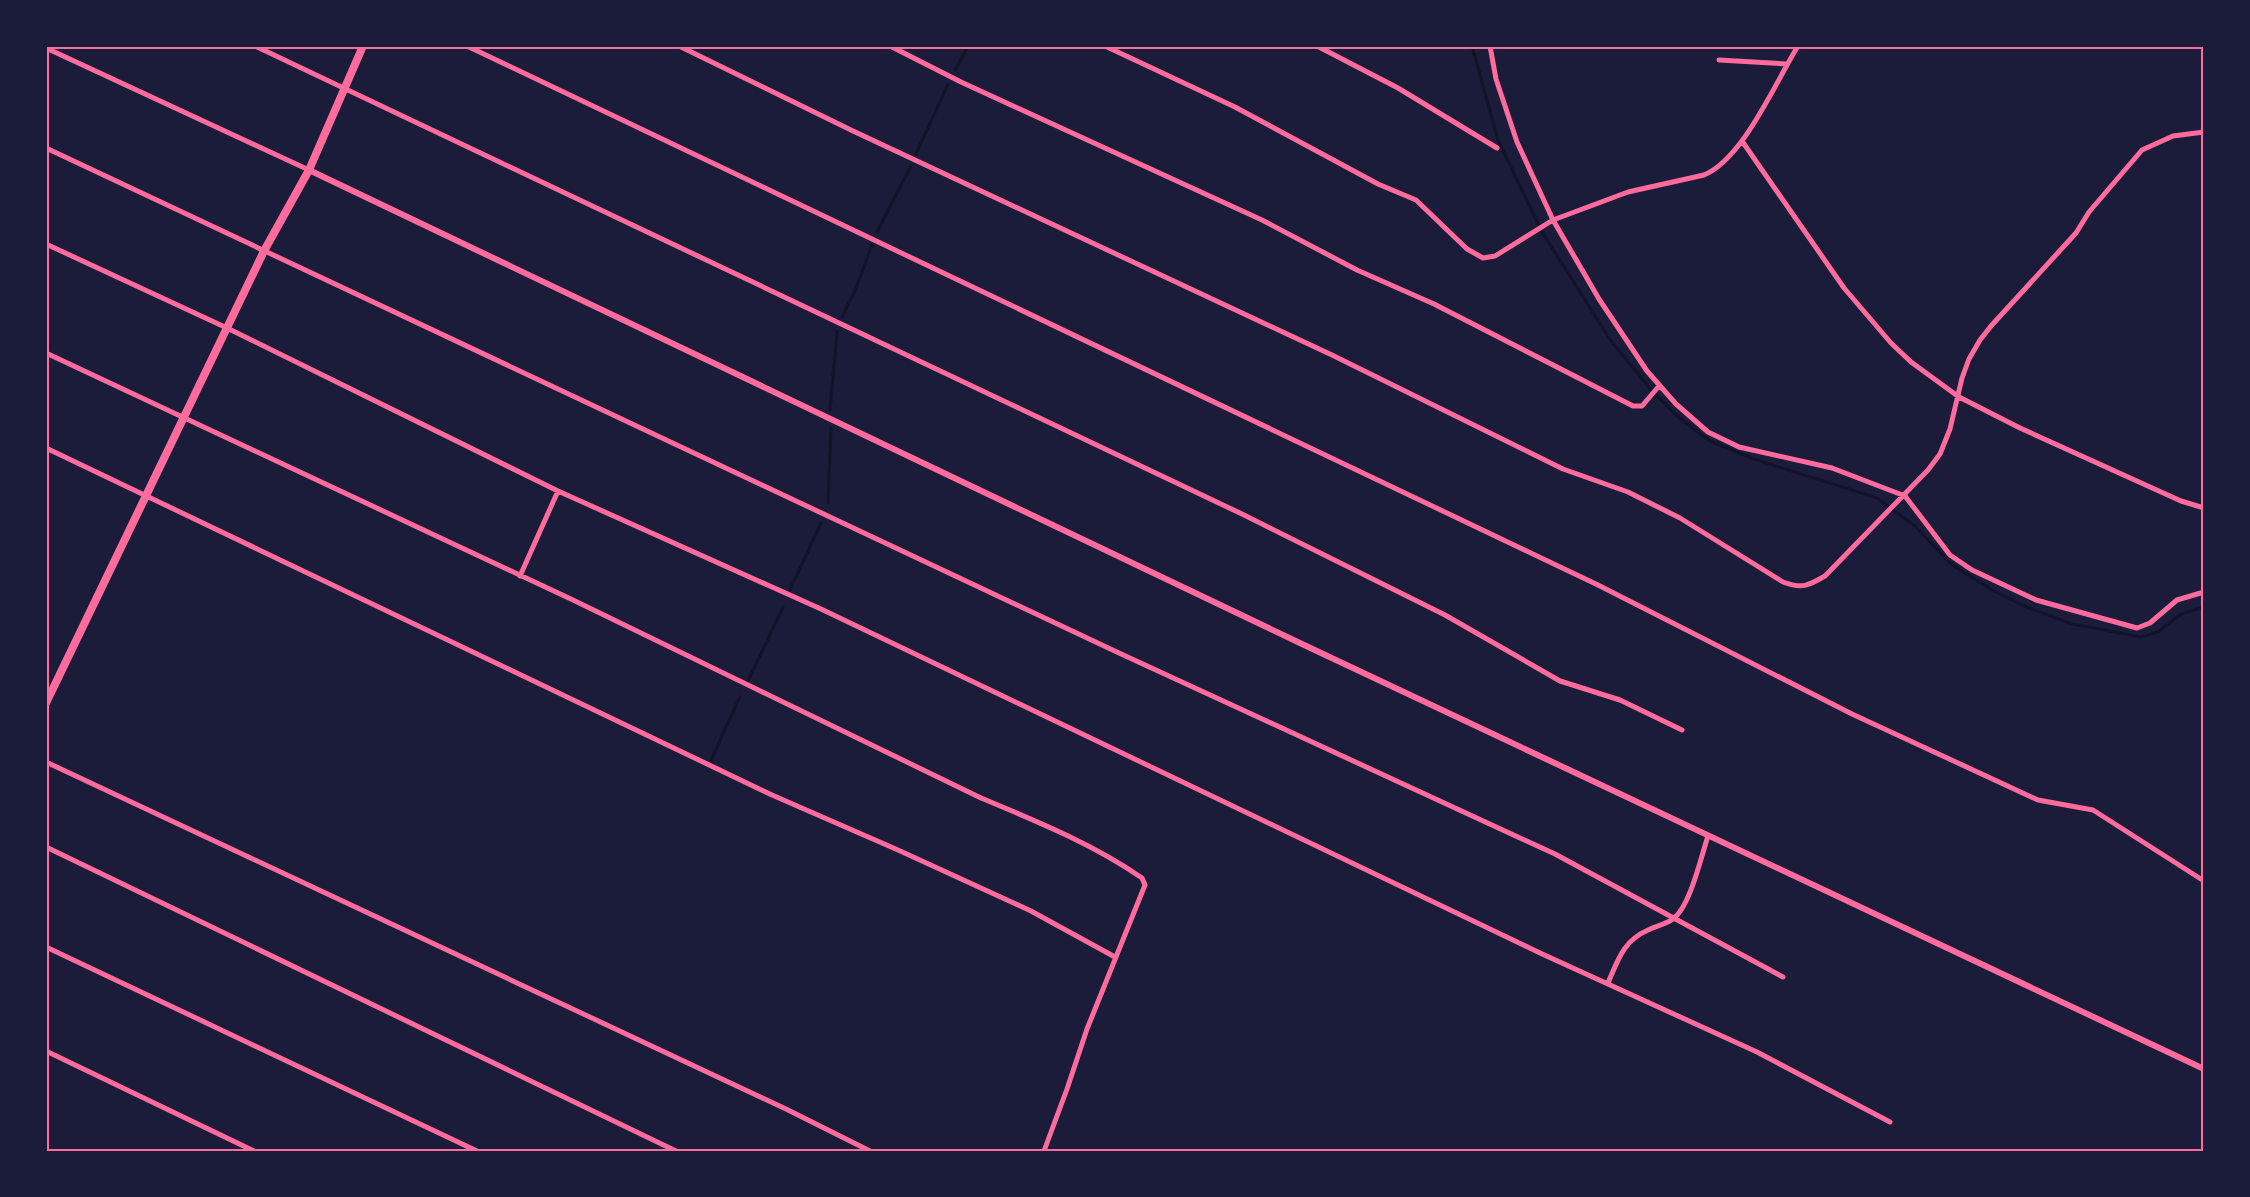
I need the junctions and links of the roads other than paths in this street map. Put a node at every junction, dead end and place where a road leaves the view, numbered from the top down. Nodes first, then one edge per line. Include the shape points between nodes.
1 (256, 46) edge
2 (363, 46) edge
3 (467, 46) edge
4 (679, 46) edge
5 (890, 46) edge
6 (1105, 46) edge
7 (1317, 46) edge
8 (1490, 46) edge
9 (1798, 46) edge
10 (46, 48) edge
11 (1719, 60) dead end
12 (1787, 64) junction
13 (345, 88) junction
14 (2204, 132) edge
15 (1742, 141) junction
16 (46, 148) edge
17 (1497, 148) dead end
18 (309, 170) junction
19 (1554, 220) junction
20 (46, 244) edge
21 (264, 251) junction
22 (227, 328) junction
23 (46, 353) edge
24 (1659, 386) junction
25 (1959, 396) junction
26 (184, 417) junction
27 (46, 448) edge
28 (558, 491) junction
29 (148, 495) junction
30 (1904, 496) junction
31 (2204, 508) edge
32 (520, 576) junction
33 (2204, 592) edge
34 (46, 703) edge
35 (1682, 730) dead end
36 (46, 762) edge
37 (1708, 836) junction
38 (46, 847) edge
39 (2204, 880) edge
40 (1674, 919) junction
41 (46, 947) edge
42 (1114, 957) junction
43 (1783, 977) dead end
44 (1608, 983) junction
45 (46, 1051) edge
46 (2204, 1069) edge
47 (1890, 1122) dead end
48 (254, 1151) edge
49 (477, 1151) edge
50 (676, 1151) edge
51 (870, 1151) edge
52 (1044, 1151) edge

1 - 13 street
2 - 13 main road
3 - 39 street via 1572,572 1852,714 2038,800 2093,810
4 - 30 street via 1563,468 1628,492 1680,518 1798,588 1825,576
5 - 24 street via 961,82 1262,220 1633,406 1642,406
6 - 19 street via 1235,107 1378,184 1416,200 1467,249 1483,258 1495,256
7 - 17 street via 1390,84
8 - 19 street via 1496,79 1517,142
9 - 12 street
10 - 18 street
11 - 12 street
12 - 15 street
13 - 18 main road
13 - 35 street via 1251,518 1445,615 1560,681 1620,700
14 - 25 street via 2182,134 2158,142 2142,150 2127,165 2076,233 1980,340 1962,378
15 - 19 street via 1715,171 1628,192
15 - 25 street via 1869,319 1912,362
16 - 21 street
18 - 21 main road
18 - 37 street
19 - 24 street via 1599,299
20 - 22 street
21 - 22 main road
21 - 40 street via 1119,654 1555,854
22 - 26 main road
22 - 28 street
23 - 26 street
24 - 30 street via 1708,432 1739,447 1832,468
25 - 30 street via 1940,454
25 - 31 street via 2020,428 2181,501
26 - 29 main road
26 - 32 street
27 - 29 street
28 - 32 street
28 - 44 street via 821,609
29 - 34 main road
29 - 42 street via 772,795 1031,912
30 - 33 street via 1950,555 1972,570 2036,600 2137,628 2150,623 2177,600
32 - 42 street via 981,798 1038,822 1142,878 1145,885
36 - 51 street
37 - 40 street via 1692,890
37 - 46 street
38 - 50 street
40 - 43 street
40 - 44 street via 1645,931 1627,945 1621,951
41 - 49 street
42 - 52 street
44 - 47 street via 1758,1052
45 - 48 street

